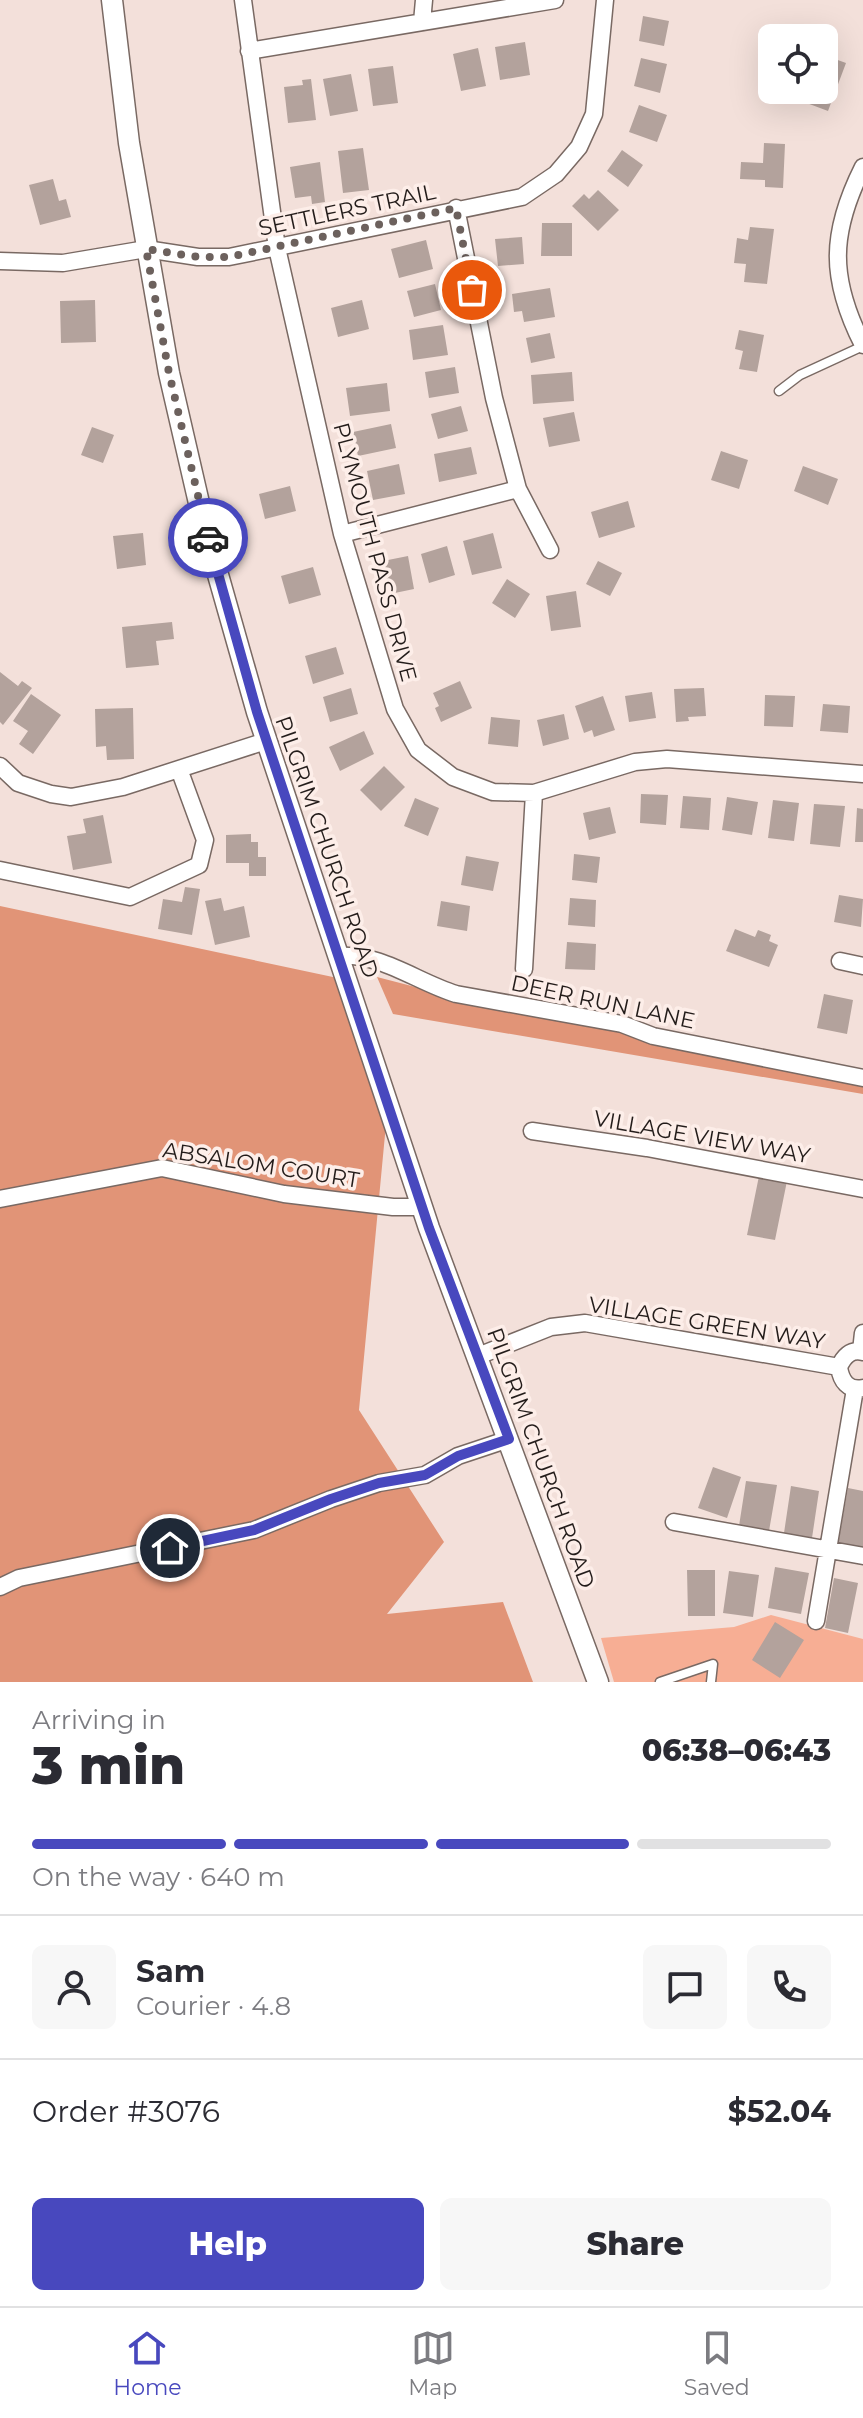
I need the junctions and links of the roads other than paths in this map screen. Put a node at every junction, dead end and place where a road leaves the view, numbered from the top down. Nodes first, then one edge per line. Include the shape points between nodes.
1 (112, 0) edge
2 (243, 0) edge
3 (424, 0) edge
4 (555, 0) edge
5 (605, 0) edge
6 (422, 22) junction
7 (249, 51) junction
8 (863, 167) edge
9 (456, 208) junction
10 (277, 248) junction
11 (146, 249) junction
12 (0, 261) edge
13 (863, 345) edge
14 (779, 391) dead end
15 (518, 489) junction
16 (342, 534) junction
17 (550, 550) dead end
18 (266, 741) junction
19 (0, 766) edge
20 (179, 769) junction
21 (863, 774) edge
22 (534, 793) junction
23 (0, 870) edge
24 (339, 956) junction
25 (840, 961) dead end
26 (863, 966) edge
27 (524, 969) dead end
28 (863, 1078) edge
29 (532, 1131) dead end
30 (863, 1189) edge
31 (0, 1199) edge
32 (422, 1207) junction
33 (863, 1333) edge
34 (862, 1351) edge
35 (478, 1356) junction
36 (839, 1367) junction
37 (859, 1389) edge
38 (509, 1439) junction
39 (674, 1522) dead end
40 (828, 1551) junction
41 (863, 1556) edge
42 (0, 1587) edge
43 (816, 1621) dead end
44 (598, 1682) edge
45 (660, 1682) edge
46 (711, 1682) edge

1 - 11 street, PILGRIM CHURCH ROAD
2 - 7 street, PLYMOUTH PASS DRIVE
3 - 6 street
4 - 6 street
5 - 9 street, SETTLERS TRAIL via 594,114 579,147 556,174 522,197
6 - 7 street
7 - 10 street, PLYMOUTH PASS DRIVE
8 - 13 street via 843,212 837,266 850,319
9 - 10 street, SETTLERS TRAIL
9 - 15 street
10 - 11 street, SETTLERS TRAIL via 229,257
10 - 16 street, PLYMOUTH PASS DRIVE
11 - 12 street, SETTLERS TRAIL via 63,263
11 - 18 street, PILGRIM CHURCH ROAD via 202,515
13 - 14 lane
15 - 16 street
15 - 17 street
16 - 22 street, PLYMOUTH PASS DRIVE via 395,709 418,750 453,777 493,792
18 - 20 street
18 - 24 street, PILGRIM CHURCH ROAD
19 - 20 street via 18,783 71,797
20 - 23 street via 205,840 199,865 130,897
21 - 22 street, PLYMOUTH PASS DRIVE via 667,759 635,762
22 - 27 street
24 - 28 street, DEER RUN LANE via 371,957 456,994 622,1024 653,1036
24 - 32 street, PILGRIM CHURCH ROAD
25 - 26 street
29 - 30 street, VILLAGE VIEW WAY
31 - 32 street, ABSALOM COURT via 162,1168 284,1194
32 - 35 street, PILGRIM CHURCH ROAD
33 - 34 street
34 - 36 street, VILLAGE GREEN WAY via 850,1353
35 - 36 street, VILLAGE GREEN WAY via 551,1327 585,1323
35 - 38 street, PILGRIM CHURCH ROAD
36 - 37 street, VILLAGE GREEN WAY via 844,1383
37 - 40 street
38 - 42 street via 458,1456 425,1475 379,1483 254,1530 19,1578
38 - 44 street, PILGRIM CHURCH ROAD
39 - 40 street
40 - 41 street
40 - 43 street
45 - 46 lane via 713,1664

